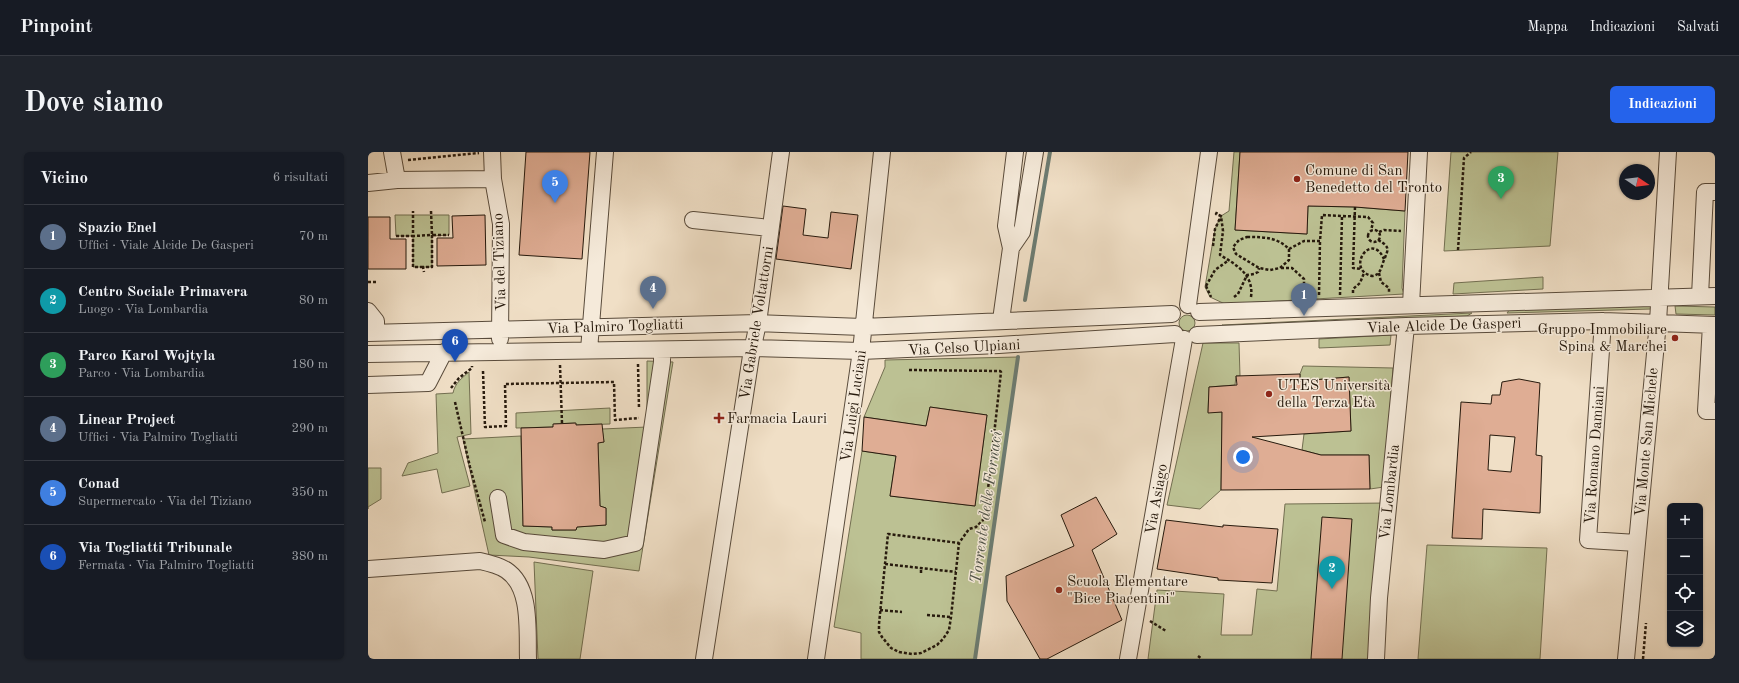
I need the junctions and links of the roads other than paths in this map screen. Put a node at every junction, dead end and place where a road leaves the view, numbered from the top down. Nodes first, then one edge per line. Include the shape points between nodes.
1 (487, 152) edge
2 (605, 152) edge
3 (781, 152) edge
4 (882, 152) edge
5 (1015, 152) edge
6 (1036, 152) edge
7 (1209, 152) edge
8 (1419, 152) edge
9 (1668, 152) edge
10 (393, 157) edge
11 (493, 179) junction
12 (397, 180) junction
13 (368, 183) edge
14 (1715, 192) edge
15 (693, 220) dead end
16 (770, 228) junction
17 (1011, 248) junction
18 (1708, 296) edge
19 (1660, 297) junction
20 (1411, 304) junction
21 (1194, 309) junction
22 (1172, 314) junction
23 (1000, 320) junction
24 (1603, 321) junction
25 (1658, 322) junction
26 (758, 323) junction
27 (1713, 324) edge
28 (372, 325) edge
29 (1406, 326) junction
30 (591, 327) junction
31 (862, 327) junction
32 (501, 330) junction
33 (1186, 336) junction
34 (752, 348) junction
35 (588, 350) junction
36 (662, 350) junction
37 (498, 351) junction
38 (444, 352) junction
39 (861, 352) junction
40 (368, 354) edge
41 (368, 385) edge
42 (1715, 411) edge
43 (498, 498) dead end
44 (1637, 542) junction
45 (368, 569) edge
46 (528, 659) edge
47 (704, 659) edge
48 (816, 659) edge
49 (1128, 659) edge
50 (1376, 659) edge
51 (1626, 659) edge

1 - 11 street, Via del Tiziano
2 - 30 street
3 - 16 street, Via Gabriele Voltattorni
4 - 31 street, Via Luigi Luciani
5 - 17 street via 1006,226
6 - 17 street via 1022,232
7 - 21 street
8 - 20 street
9 - 19 street, Via Monte San Michele
10 - 12 street
11 - 12 street
11 - 32 street, Via del Tiziano via 501,224
12 - 13 street
14 - 18 street via 1705,192
15 - 16 street
16 - 26 street, Via Gabriele Voltattorni
17 - 23 street
18 - 19 street, Viale Alcide De Gasperi
19 - 20 street, Viale Alcide De Gasperi
19 - 25 street, Via Monte San Michele
20 - 21 street, Viale Alcide De Gasperi
21 - 22 street via 1180,307
21 - 33 street via 1203,322 1202,328
22 - 23 street, Via Celso Ulpiani
22 - 33 street via 1171,329
23 - 31 street, Via Celso Ulpiani
24 - 25 street, Viale Alcide De Gasperi
24 - 29 street, Viale Alcide De Gasperi
24 - 44 street, Via Romano Damiani via 1588,540
25 - 27 street, Viale Alcide De Gasperi
25 - 44 street, Via Monte San Michele
26 - 30 street, Via Palmiro Togliatti
26 - 31 street, Via Palmiro Togliatti
26 - 34 street, Via Gabriele Voltattorni
27 - 42 street via 1706,411
28 - 32 street, Via Palmiro Togliatti
29 - 33 street, Viale Alcide De Gasperi
29 - 50 street, Via Lombardia via 1379,598
30 - 32 street, Via Palmiro Togliatti
30 - 35 street
31 - 39 street, Via Luigi Luciani
32 - 37 street, Via del Tiziano
33 - 39 street, Via Celso Ulpiani
33 - 49 street, Via Asiago
34 - 36 street, Via Palmiro Togliatti
34 - 39 street, Via Celso Ulpiani
34 - 47 street, Via Gabriele Voltattorni
35 - 36 street, Via Palmiro Togliatti
35 - 37 street, Via Palmiro Togliatti
36 - 43 street via 635,543 604,550 524,542 504,535
37 - 38 street, Via Palmiro Togliatti
38 - 40 street, Via Palmiro Togliatti
38 - 41 street via 428,383
39 - 48 street, Via Luigi Luciani
44 - 51 street, Via Monte San Michele
45 - 46 street via 480,561 507,571 518,583 525,598

